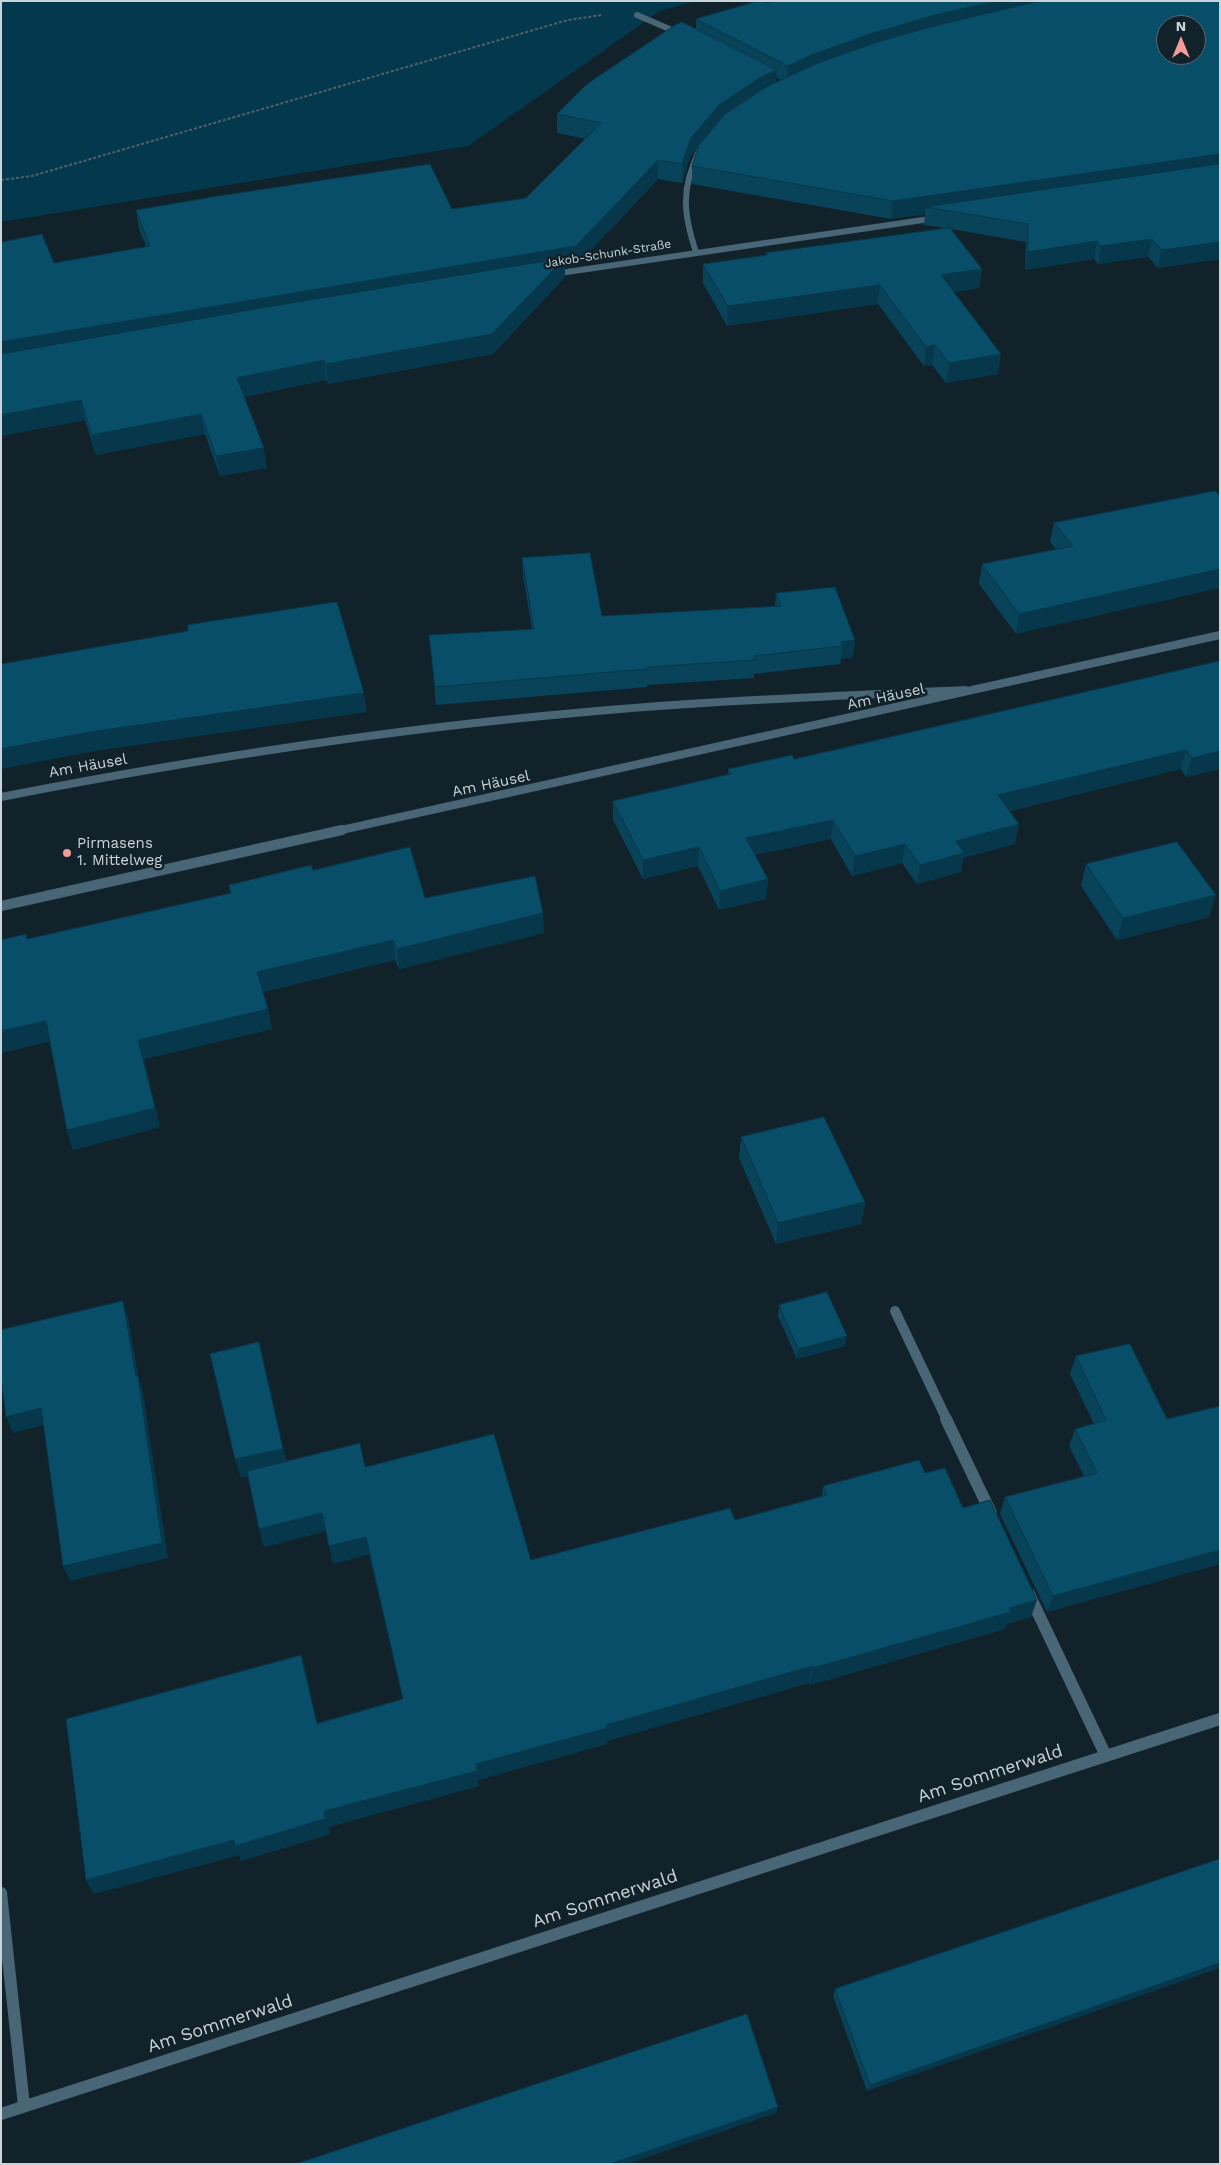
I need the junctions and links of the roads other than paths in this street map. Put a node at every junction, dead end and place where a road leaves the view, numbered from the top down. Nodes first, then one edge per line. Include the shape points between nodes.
1 (637, 15) road end
2 (684, 36) edge
3 (702, 147) edge
4 (944, 217) edge
5 (696, 252) junction
6 (543, 276) edge
7 (1220, 635) edge
8 (986, 689) junction
9 (1, 797) edge
10 (1, 906) edge
11 (895, 1311) dead end
12 (996, 1525) edge
13 (1026, 1587) edge
14 (1220, 1719) edge
15 (1106, 1756) junction
16 (1, 1893) edge
17 (24, 2106) junction
18 (1, 2114) edge

1 - 2 street
3 - 5 street via 690,168 684,211
4 - 5 street, Jakob-Schunk-Straße
5 - 6 street, Jakob-Schunk-Straße
7 - 8 street, Am Häusel
8 - 9 street, Am Häusel via 657,706 390,733 96,778
8 - 10 street, Am Häusel
11 - 12 street
13 - 15 street
14 - 15 street, Am Sommerwald
15 - 17 street, Am Sommerwald
16 - 17 street
17 - 18 street, Am Sommerwald

